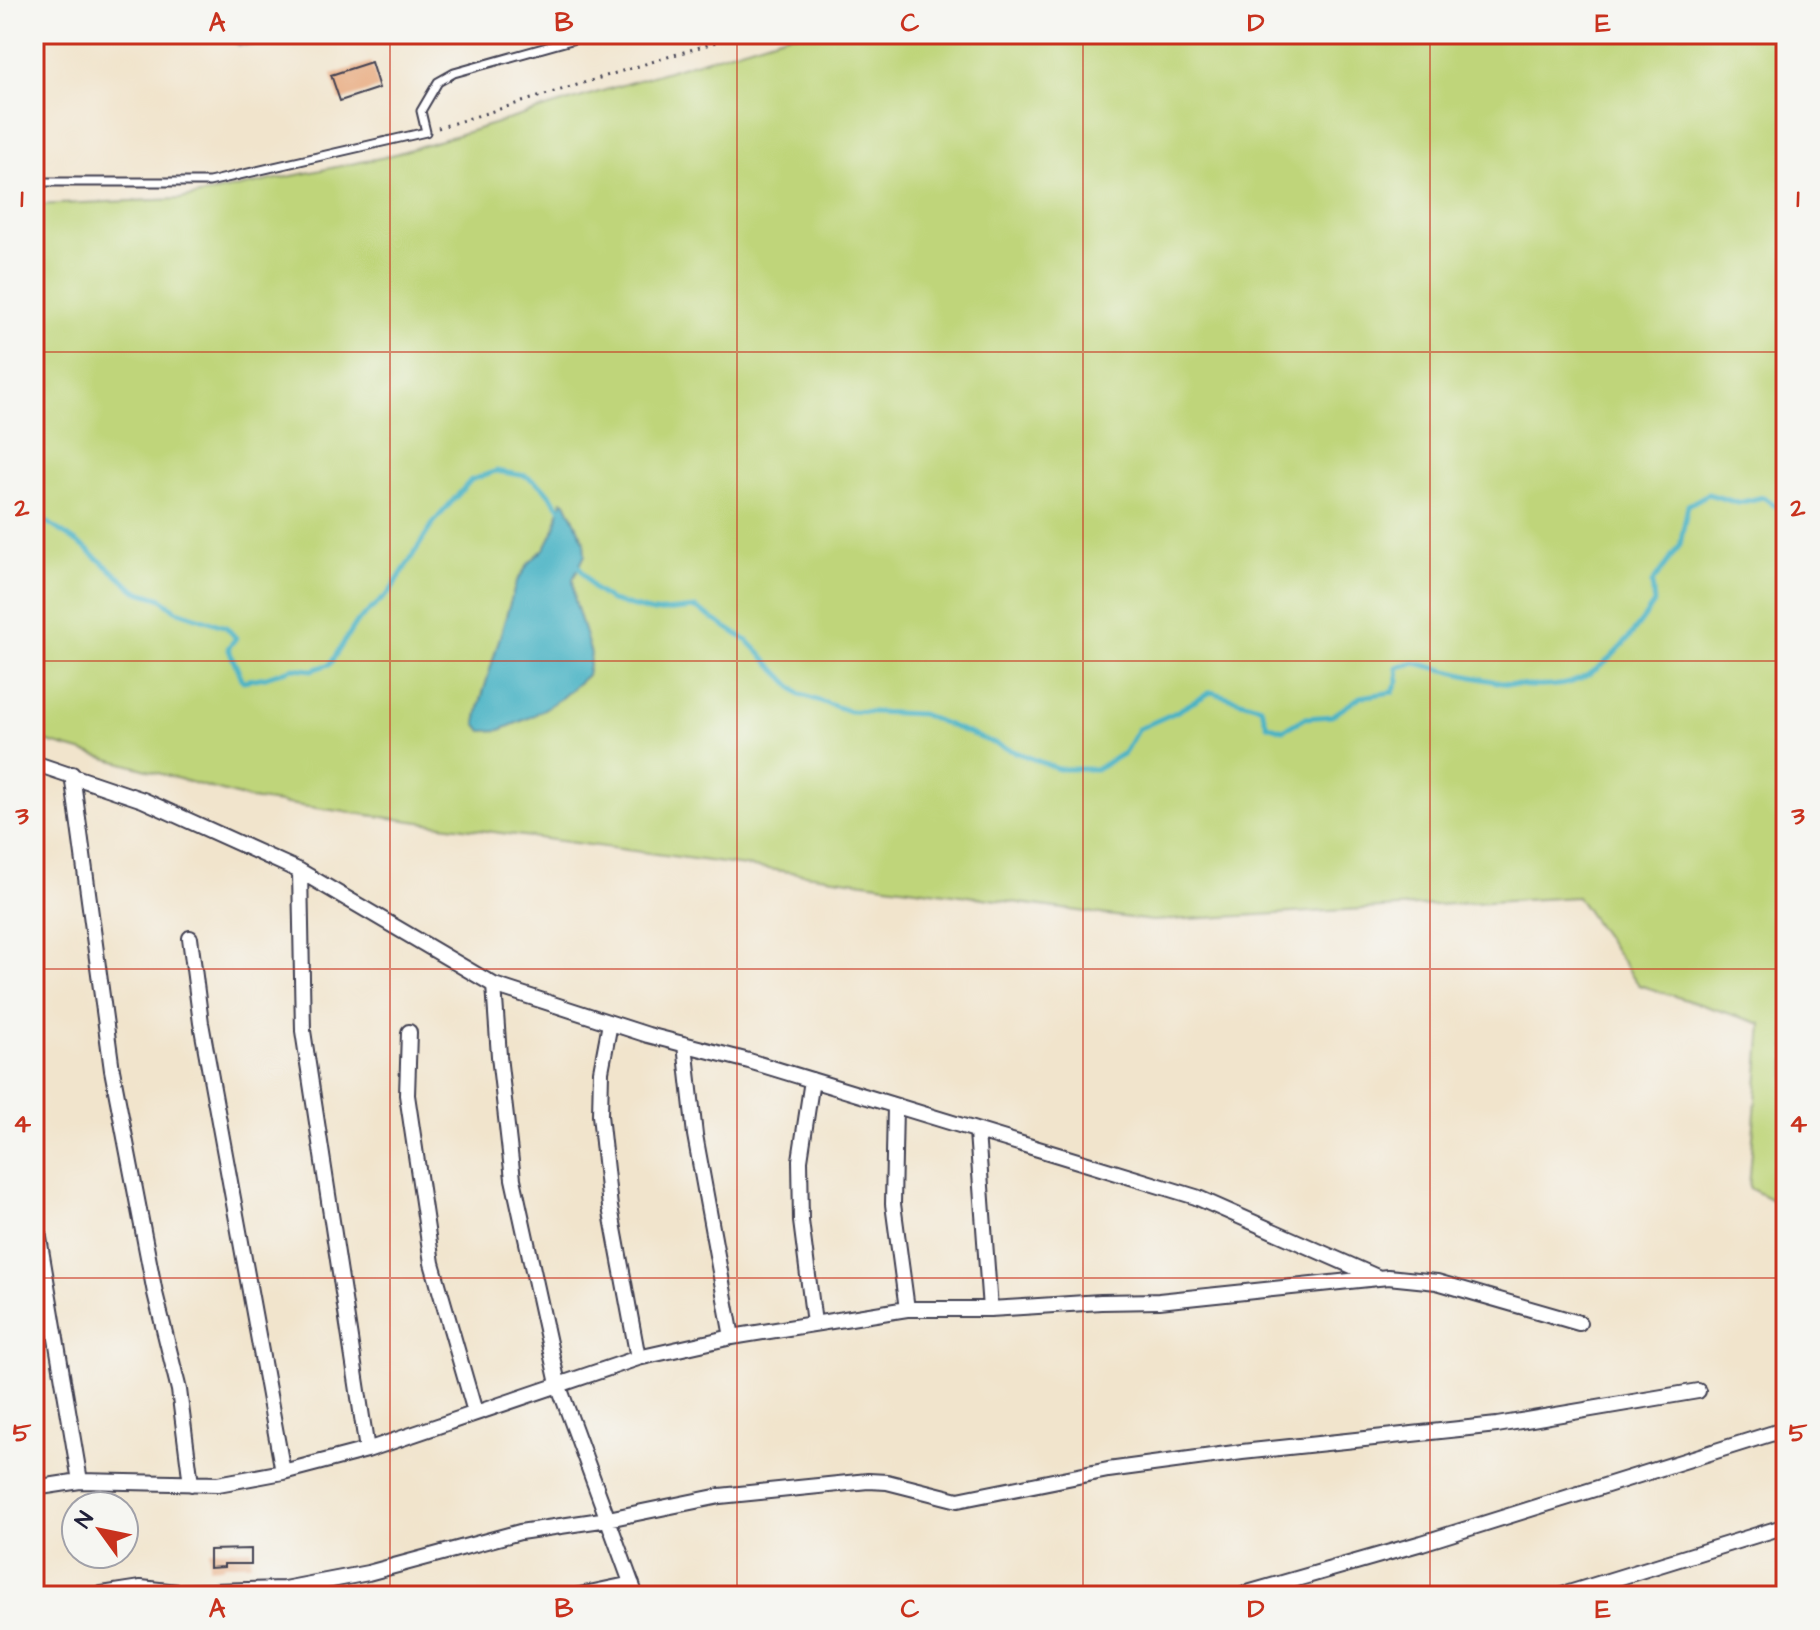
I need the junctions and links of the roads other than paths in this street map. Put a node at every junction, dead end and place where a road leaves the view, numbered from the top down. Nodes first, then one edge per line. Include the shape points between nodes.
1 (593, 34) edge
2 (34, 182) edge
3 (34, 763) edge
4 (72, 774) junction
5 (300, 871) junction
6 (190, 938) dead end
7 (494, 985) junction
8 (610, 1023) junction
9 (409, 1032) dead end
10 (685, 1045) junction
11 (812, 1080) junction
12 (895, 1106) junction
13 (977, 1132) junction
14 (34, 1208) edge
15 (1377, 1277) junction
16 (907, 1309) junction
17 (990, 1309) junction
18 (814, 1323) junction
19 (1579, 1323) dead end
20 (732, 1337) junction
21 (638, 1358) junction
22 (558, 1384) junction
23 (1698, 1391) dead end
24 (475, 1412) junction
25 (1783, 1430) dead end
26 (367, 1450) junction
27 (283, 1472) junction
28 (80, 1481) junction
29 (191, 1484) junction
30 (34, 1488) edge
31 (608, 1519) junction
32 (1786, 1526) edge
33 (634, 1590) edge
34 (141, 1592) edge
35 (89, 1596) edge
36 (575, 1596) edge
37 (1237, 1596) edge
38 (1559, 1596) edge

1 - 2 lane via 438,82 421,111 426,132 209,182
3 - 4 street
4 - 5 street
4 - 29 street via 112,1070 179,1390
5 - 7 street
5 - 26 street via 303,1031
6 - 27 street
7 - 8 street
7 - 22 street via 513,1179
8 - 10 street
8 - 21 street via 600,1115 610,1207
9 - 24 street via 407,1095 432,1263
10 - 11 street
10 - 20 street via 695,1135
11 - 12 street
11 - 18 street via 800,1160 801,1221
12 - 13 street
12 - 16 street via 893,1204
13 - 15 street via 1196,1197
13 - 17 street
14 - 28 street
15 - 17 street via 1159,1301
15 - 19 street via 1437,1282
16 - 17 street
16 - 18 street
18 - 20 street
20 - 21 street
21 - 22 street
22 - 24 street
22 - 31 street
23 - 31 street via 1497,1425 1108,1470 958,1500 868,1481 720,1496
24 - 26 street
25 - 37 street
26 - 27 street
27 - 29 street
28 - 29 street
28 - 30 street
31 - 33 street
31 - 34 street via 520,1532 368,1573 284,1589
32 - 38 street
33 - 36 street
34 - 35 street

